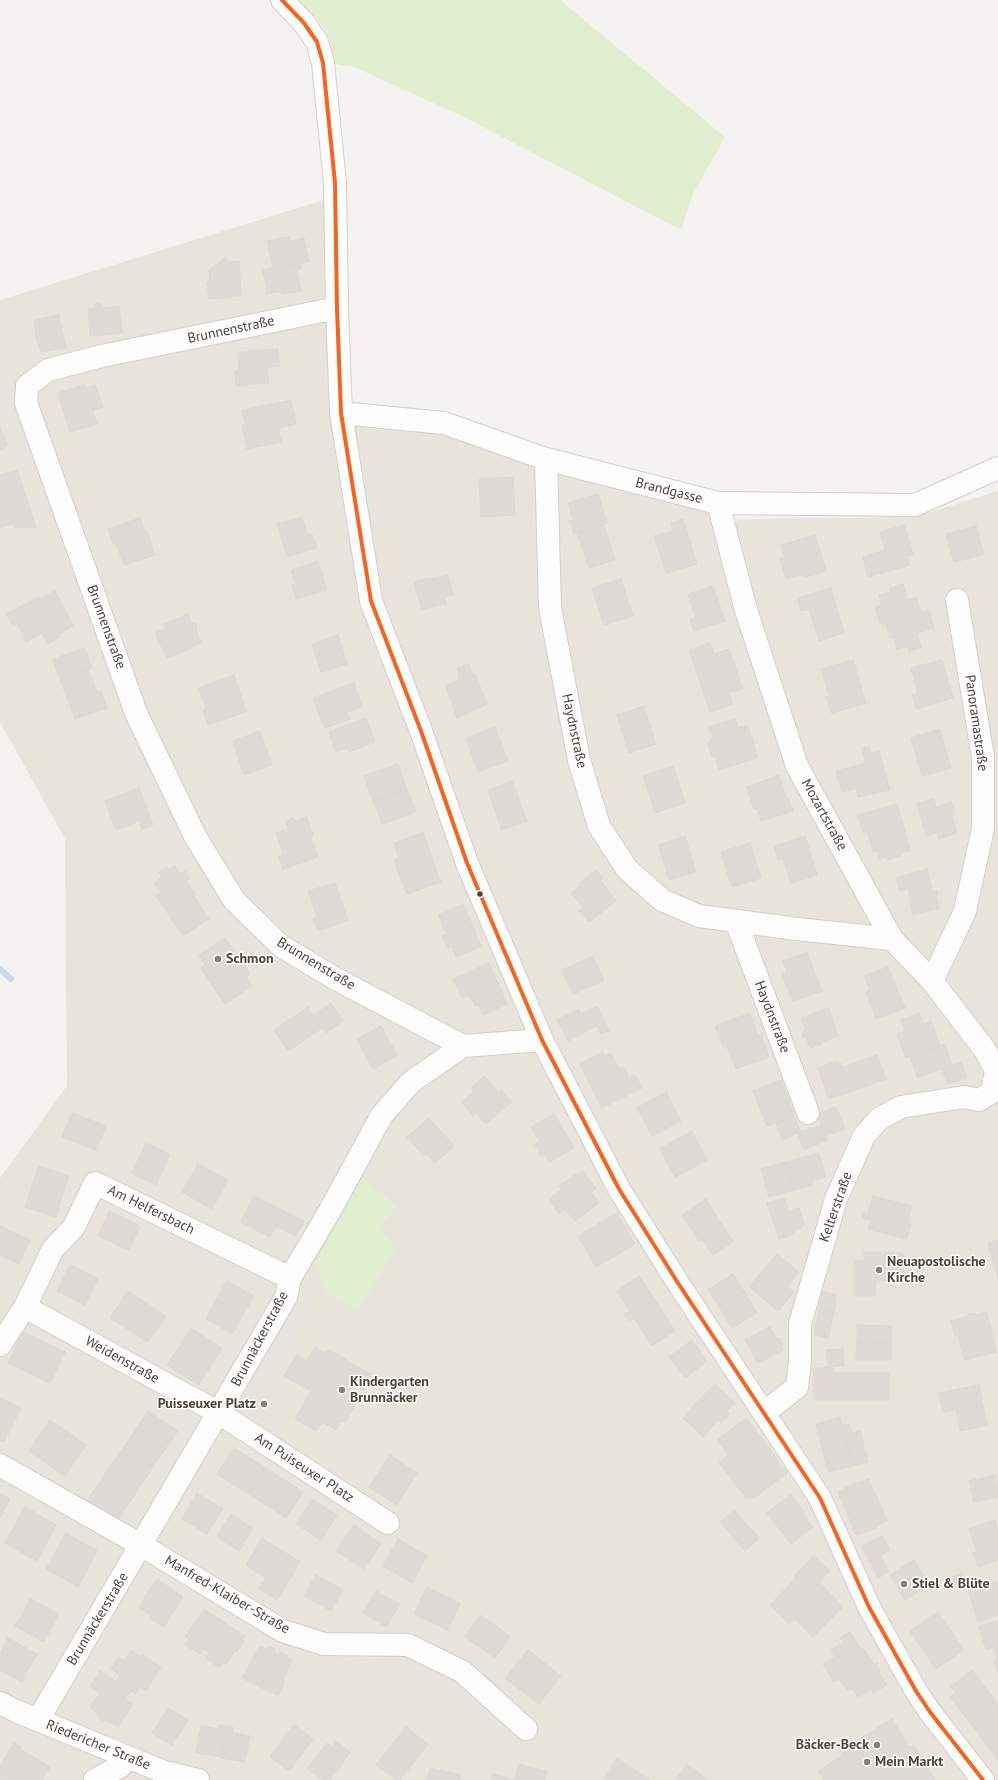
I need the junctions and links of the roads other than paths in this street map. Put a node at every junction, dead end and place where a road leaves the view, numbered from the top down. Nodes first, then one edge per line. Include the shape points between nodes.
1 (282, 0) edge
2 (337, 308) junction
3 (342, 413) junction
4 (546, 459) junction
5 (998, 468) edge
6 (718, 503) junction
7 (957, 600) dead end
8 (736, 921) junction
9 (892, 939) junction
10 (932, 981) junction
11 (542, 1040) junction
12 (463, 1046) junction
13 (995, 1093) edge
14 (808, 1113) dead end
15 (290, 1278) junction
16 (25, 1307) junction
17 (0, 1345) edge
18 (765, 1412) junction
19 (220, 1413) junction
20 (0, 1465) edge
21 (388, 1523) dead end
22 (141, 1545) junction
23 (0, 1703) edge
24 (38, 1720) junction
25 (526, 1729) dead end
26 (128, 1757) junction
27 (96, 1780) edge
28 (198, 1780) edge
29 (983, 1780) edge

1 - 2 street via 304,23 317,42 323,62 335,183
2 - 3 street
2 - 12 street, Brunnenstraße via 102,356 48,370 27,386 26,403 136,713 195,836 234,900 281,946 336,979
3 - 4 street, Brandgasse via 444,422
3 - 11 street via 371,601 421,731 467,863
4 - 6 street, Brandgasse
4 - 8 street, Haydnstraße via 550,608 579,760 599,826 627,869 662,900 699,916
5 - 6 street, Brandgasse via 915,505
6 - 9 street, Mozartstraße via 746,610 797,766
7 - 10 street, Panoramastraße via 983,757 983,828 965,911
8 - 9 street, Haydnstraße
8 - 14 street, Haydnstraße
9 - 10 street, Mozartstraße
10 - 13 street, Mozartstraße via 986,1050 996,1071
11 - 12 street
11 - 18 street via 620,1189 678,1283
12 - 15 street, Brunnäckerstraße via 411,1082 382,1115
13 - 18 street, Kelterstraße via 979,1100 964,1097 901,1107 879,1119 864,1136 836,1198 800,1324 797,1387
15 - 16 street, Am Helfersbach via 95,1183 74,1227 53,1249
15 - 19 street, Brunnäckerstraße via 286,1297
16 - 17 street, Am Helfersbach
16 - 19 street, Weidenstraße
18 - 29 street via 820,1498 869,1607 916,1691
19 - 21 street, Am Puiseuxer Platz
19 - 22 street, Brunnäckerstraße
20 - 22 street
22 - 24 street, Brunnäckerstraße
22 - 25 street, Manfred-Klaiber-Straße via 283,1631 324,1644 408,1645 463,1672
23 - 24 street, Riedericher Straße
24 - 26 street, Riedericher Straße
26 - 27 street via 121,1766
26 - 28 street, Riedericher Straße via 164,1772

